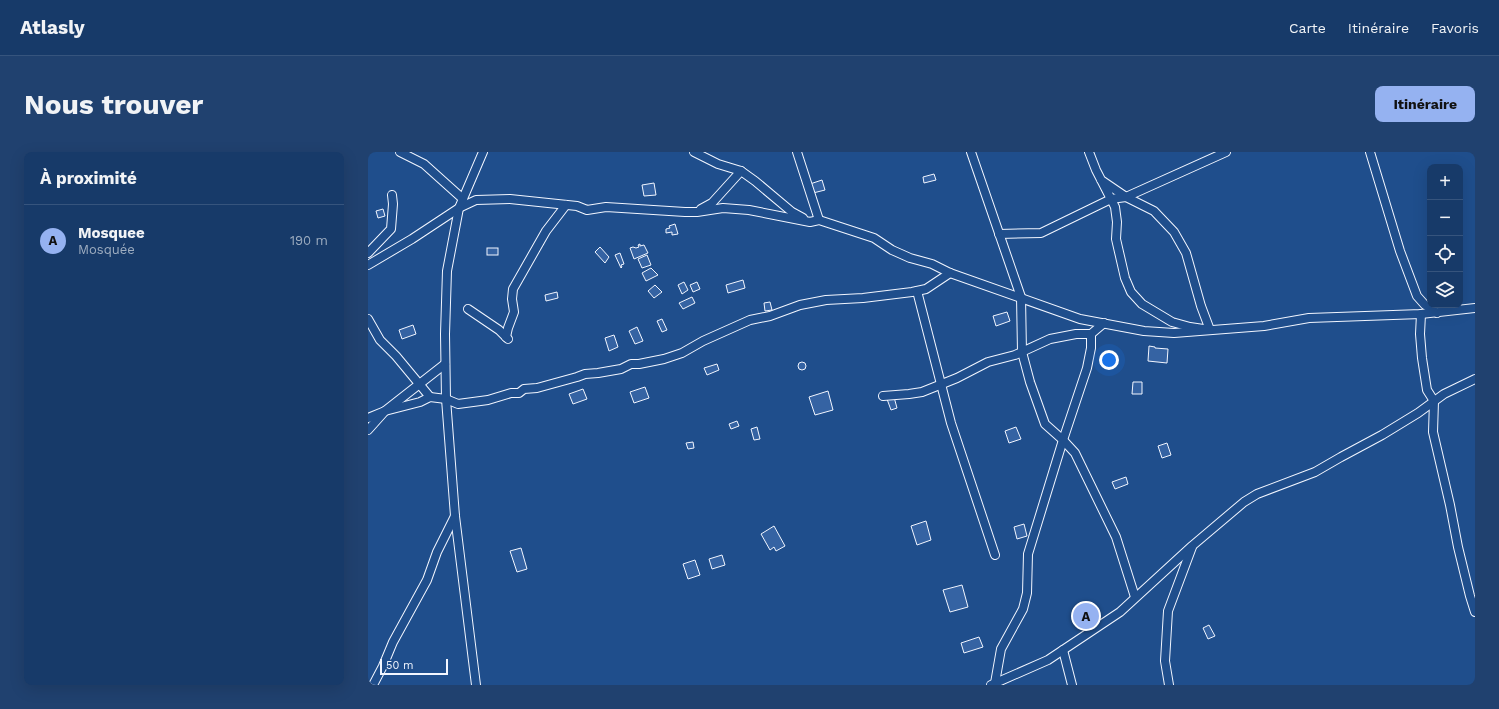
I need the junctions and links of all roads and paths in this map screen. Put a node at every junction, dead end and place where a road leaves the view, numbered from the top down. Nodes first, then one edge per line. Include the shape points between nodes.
1 (400, 152) edge
2 (483, 152) edge
3 (694, 152) edge
4 (797, 152) edge
5 (971, 152) edge
6 (1089, 152) edge
7 (1226, 152) edge
8 (1370, 152) edge
9 (740, 171) junction
10 (1101, 180) junction
11 (392, 195) dead end
12 (1126, 196) junction
13 (1111, 199) junction
14 (463, 200) junction
15 (566, 205) junction
16 (459, 208) junction
17 (697, 212) junction
18 (819, 220) junction
19 (810, 222) junction
20 (999, 234) junction
21 (368, 252) edge
22 (368, 265) edge
23 (950, 273) junction
24 (917, 291) junction
25 (1021, 297) junction
26 (1475, 308) edge
27 (468, 309) dead end
28 (1437, 313) junction
29 (1421, 314) junction
30 (368, 319) edge
31 (1104, 323) junction
32 (1210, 330) junction
33 (1091, 334) junction
34 (1022, 352) junction
35 (445, 364) junction
36 (1475, 379) edge
37 (420, 384) junction
38 (941, 384) junction
39 (883, 396) dead end
40 (430, 397) junction
41 (446, 400) junction
42 (1434, 401) junction
43 (385, 411) junction
44 (368, 418) edge
45 (368, 430) edge
46 (1063, 440) junction
47 (455, 516) junction
48 (1192, 546) junction
49 (995, 555) dead end
50 (1135, 597) junction
51 (1475, 612) edge
52 (1063, 650) junction
53 (993, 684) edge
54 (373, 685) edge
55 (476, 685) edge
56 (1072, 685) edge
57 (1169, 685) edge

1 - 14 street via 424,164
2 - 14 street
3 - 9 street
4 - 18 street
5 - 20 street
6 - 10 street
7 - 12 street
8 - 28 street via 1400,251 1417,296
9 - 17 street via 712,203
9 - 19 street via 792,212
10 - 12 street
10 - 13 street
11 - 21 street via 391,229
12 - 13 street
12 - 32 street via 1154,211 1174,232 1186,253
13 - 20 street via 1041,234
13 - 32 street via 1115,208 1116,239 1121,264 1131,292 1142,304 1172,322
14 - 16 street
15 - 16 street via 510,199 476,200
15 - 17 street via 587,210 606,207
15 - 27 street via 546,231 514,289 514,312 507,338
16 - 22 street
16 - 35 street via 447,271
17 - 19 street via 723,208 749,210
18 - 19 street
18 - 23 street via 874,238 892,250
20 - 25 street
23 - 24 street via 926,289
23 - 25 street
24 - 38 street
24 - 41 street via 800,305 750,320 664,359 585,374 488,400 458,404
25 - 31 street via 1080,319
25 - 34 street
26 - 28 street
28 - 29 street
29 - 32 street via 1309,318 1264,326
29 - 42 street via 1422,358 1427,390
30 - 37 street via 380,340
31 - 32 street via 1144,331 1174,333
31 - 33 street
33 - 34 street via 1076,334 1050,340
33 - 46 street via 1087,368
34 - 38 street via 988,362
34 - 46 street via 1045,424
35 - 37 street
35 - 41 street
36 - 42 street
37 - 40 street
37 - 43 street
38 - 39 street via 922,392
38 - 49 street
40 - 41 street
40 - 43 street
41 - 47 street
42 - 48 street via 1382,435 1315,472 1257,494
42 - 51 street via 1433,432 1459,554
43 - 44 street
43 - 45 street
46 - 50 street via 1075,453 1116,537
46 - 53 street via 1028,554 1027,593 1023,609 1001,648
47 - 54 street via 439,547 427,580 392,642
47 - 55 street
48 - 50 street
48 - 57 street via 1168,611 1165,661
50 - 52 street via 1120,612
52 - 53 street via 1048,660
52 - 56 street

